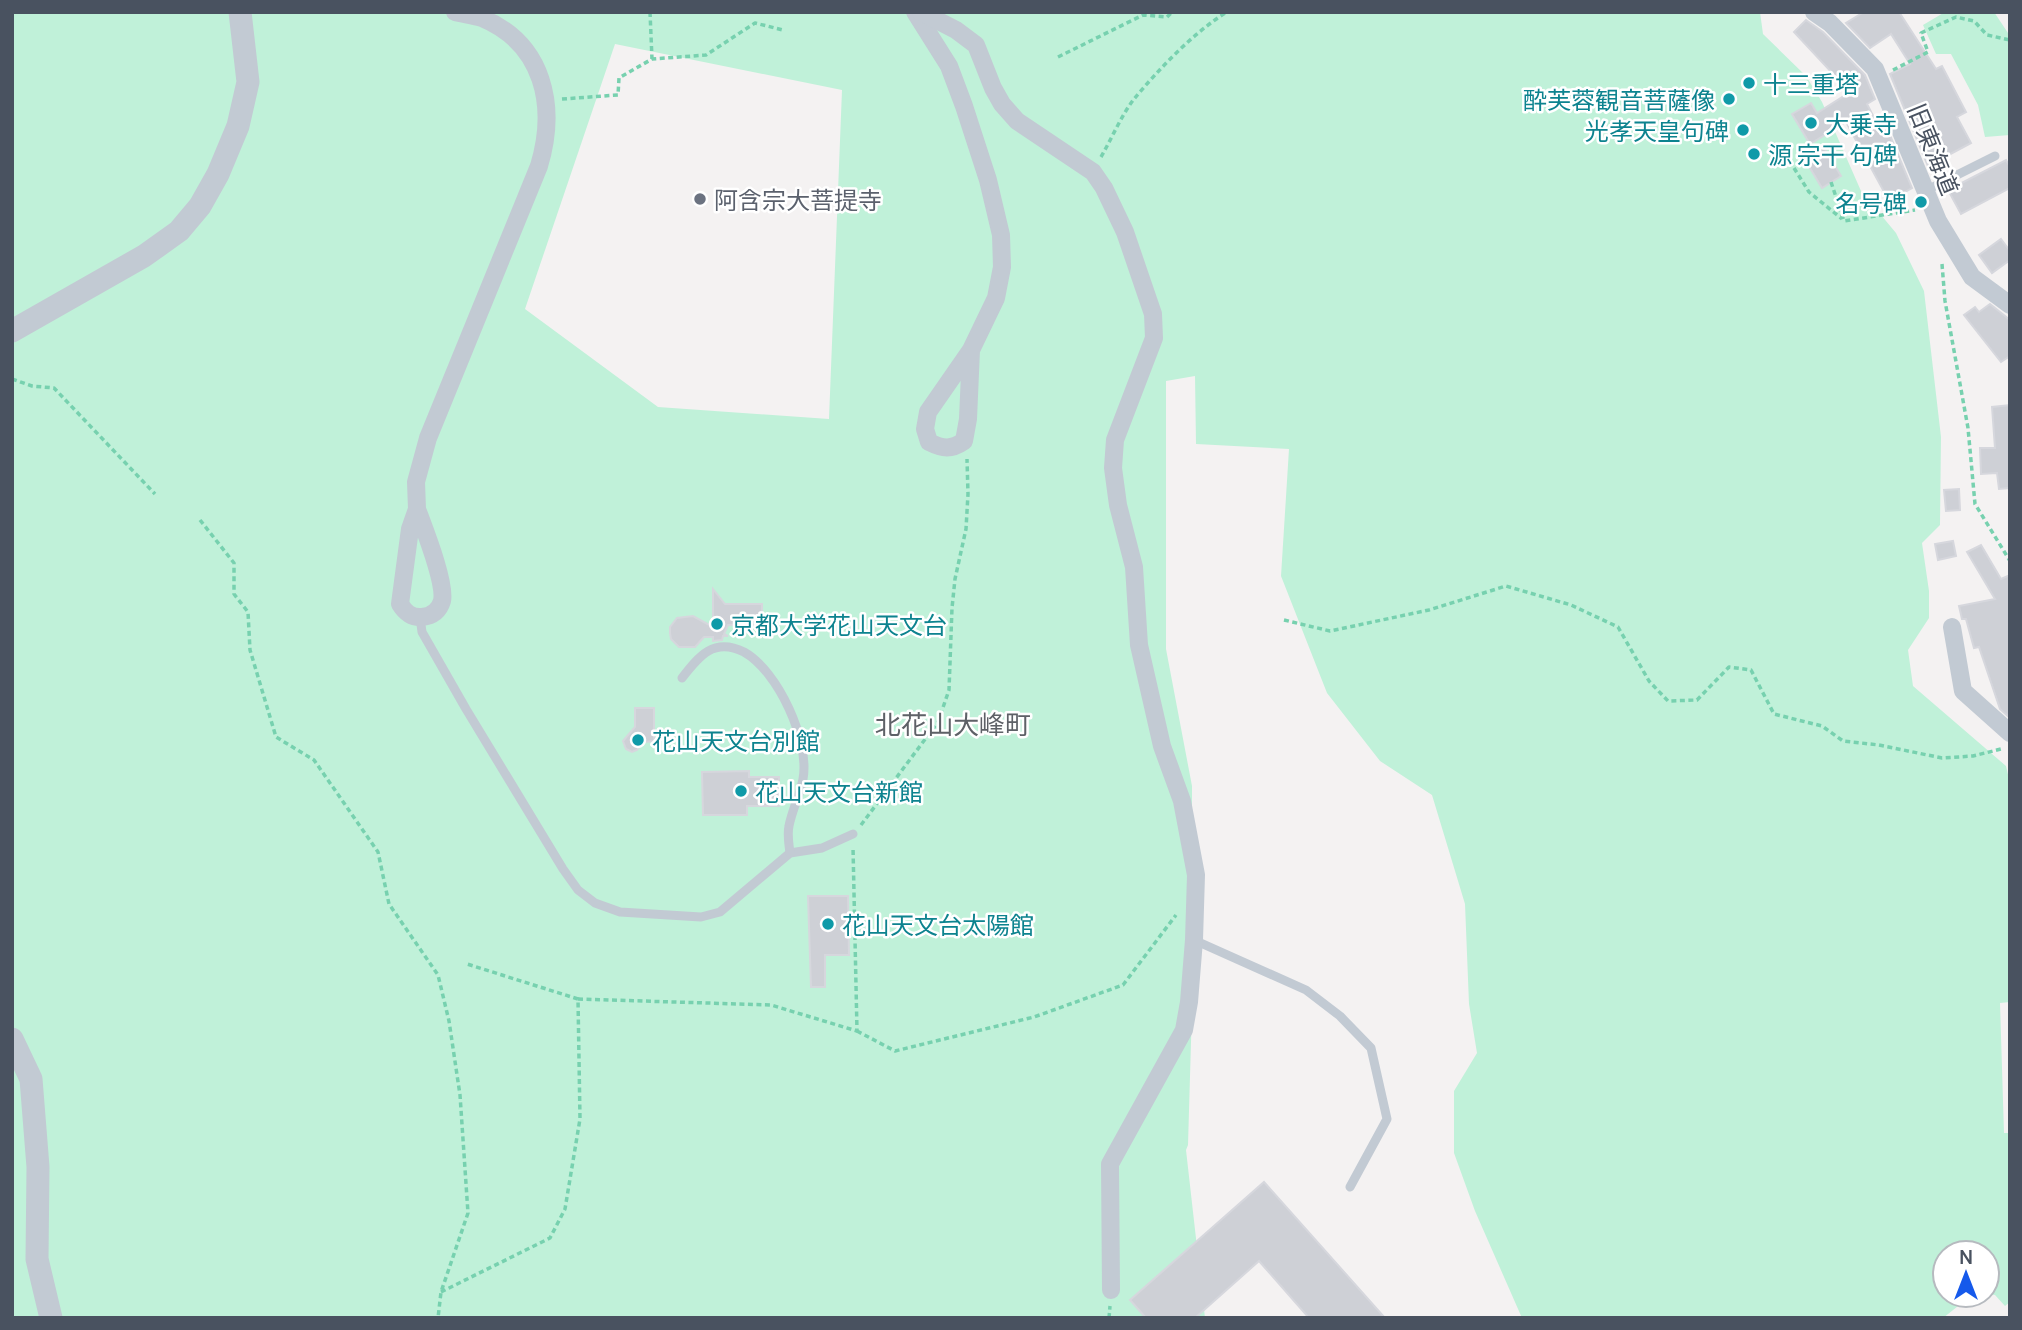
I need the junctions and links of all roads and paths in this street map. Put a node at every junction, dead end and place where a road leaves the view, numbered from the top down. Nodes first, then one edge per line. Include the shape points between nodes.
1 (240, 12) edge
2 (455, 12) edge
3 (650, 12) edge
4 (915, 12) edge
5 (920, 12) edge
6 (1172, 12) edge
7 (1227, 12) edge
8 (1814, 12) edge
9 (783, 30) dead end
10 (2010, 40) edge
11 (1058, 57) dead end
12 (652, 59) junction
13 (1879, 77) junction
14 (546, 99) junction
15 (1995, 156) dead end
16 (1794, 168) dead end
17 (1093, 172) junction
18 (1831, 182) dead end
19 (1928, 197) junction
20 (1844, 220) junction
21 (1944, 232) junction
22 (2010, 305) edge
23 (12, 331) edge
24 (971, 350) junction
25 (12, 379) edge
26 (928, 412) junction
27 (968, 419) junction
28 (967, 453) dead end
29 (155, 494) dead end
30 (417, 509) junction
31 (200, 520) dead end
32 (2010, 561) edge
33 (421, 617) junction
34 (1284, 620) dead end
35 (1952, 627) dead end
36 (682, 678) dead end
37 (2010, 733) edge
38 (2010, 749) edge
39 (853, 834) junction
40 (790, 853) junction
41 (1196, 889) junction
42 (1194, 940) junction
43 (467, 964) dead end
44 (578, 999) junction
45 (857, 1031) junction
46 (12, 1039) edge
47 (1350, 1187) dead end
48 (1111, 1290) dead end
49 (441, 1292) junction
50 (51, 1318) edge
51 (439, 1318) edge

1 - 23 street via 248,82 238,126 200,206 179,231 144,256
2 - 14 street via 481,18 510,34 542,80
3 - 12 path
4 - 24 street via 948,65 964,106 1001,235 1002,267 996,298
5 - 17 street via 976,45 993,88 1017,121
6 - 11 path via 1167,17 1143,15
7 - 17 path via 1180,51 1133,101
8 - 13 street, 旧東海道 via 1839,32
9 - 12 path via 755,23 706,55
10 - 13 path via 1987,35 1975,21 1956,18 1921,33 1928,52
12 - 14 path via 619,78 618,96
13 - 19 street, 旧東海道
14 - 30 street via 546,143 539,166 436,416 416,482
15 - 19 lane
16 - 20 path via 1809,192
17 - 41 street via 1125,232 1153,314 1154,338 1115,440 1113,468 1134,567 1139,645 1162,746 1182,801
18 - 20 path
19 - 20 path via 1910,212
19 - 21 street, 旧東海道
21 - 22 street, 旧東海道 via 1972,276
21 - 32 path via 1945,301 1968,428 1975,504
24 - 26 street
24 - 27 street
25 - 29 path via 54,388
26 - 27 street via 941,405 953,407
26 - 27 street via 925,429 929,442 941,448 964,441
28 - 39 path via 966,529 955,579 945,705
30 - 33 street via 400,604 406,612
30 - 33 street via 442,600 437,611
31 - 49 path via 234,563 234,594 248,612 250,650 276,737 314,760 378,852 389,904 438,975 460,1095 468,1213
33 - 40 lane via 428,643 563,869 595,903 620,912 701,917 720,912
34 - 38 path via 1330,631 1429,610 1506,586 1571,605 1618,627 1649,681 1668,701 1697,700 1729,667 1751,670 1774,714 1822,726 1843,741 1942,758
35 - 37 street via 1963,691
36 - 40 lane via 699,657 715,647 735,648 752,657 770,677 794,720 802,748 804,778 788,829
39 - 40 lane via 822,848
39 - 45 path
41 - 42 street
41 - 45 path via 1124,985 1034,1017 895,1051
42 - 47 lane via 1307,990 1371,1048 1387,1119
42 - 48 street via 1184,1030 1110,1164
43 - 44 path
44 - 45 path via 771,1004
44 - 49 path via 580,1119 565,1209 550,1238
46 - 50 street via 31,1079 38,1167 37,1259
49 - 51 path

